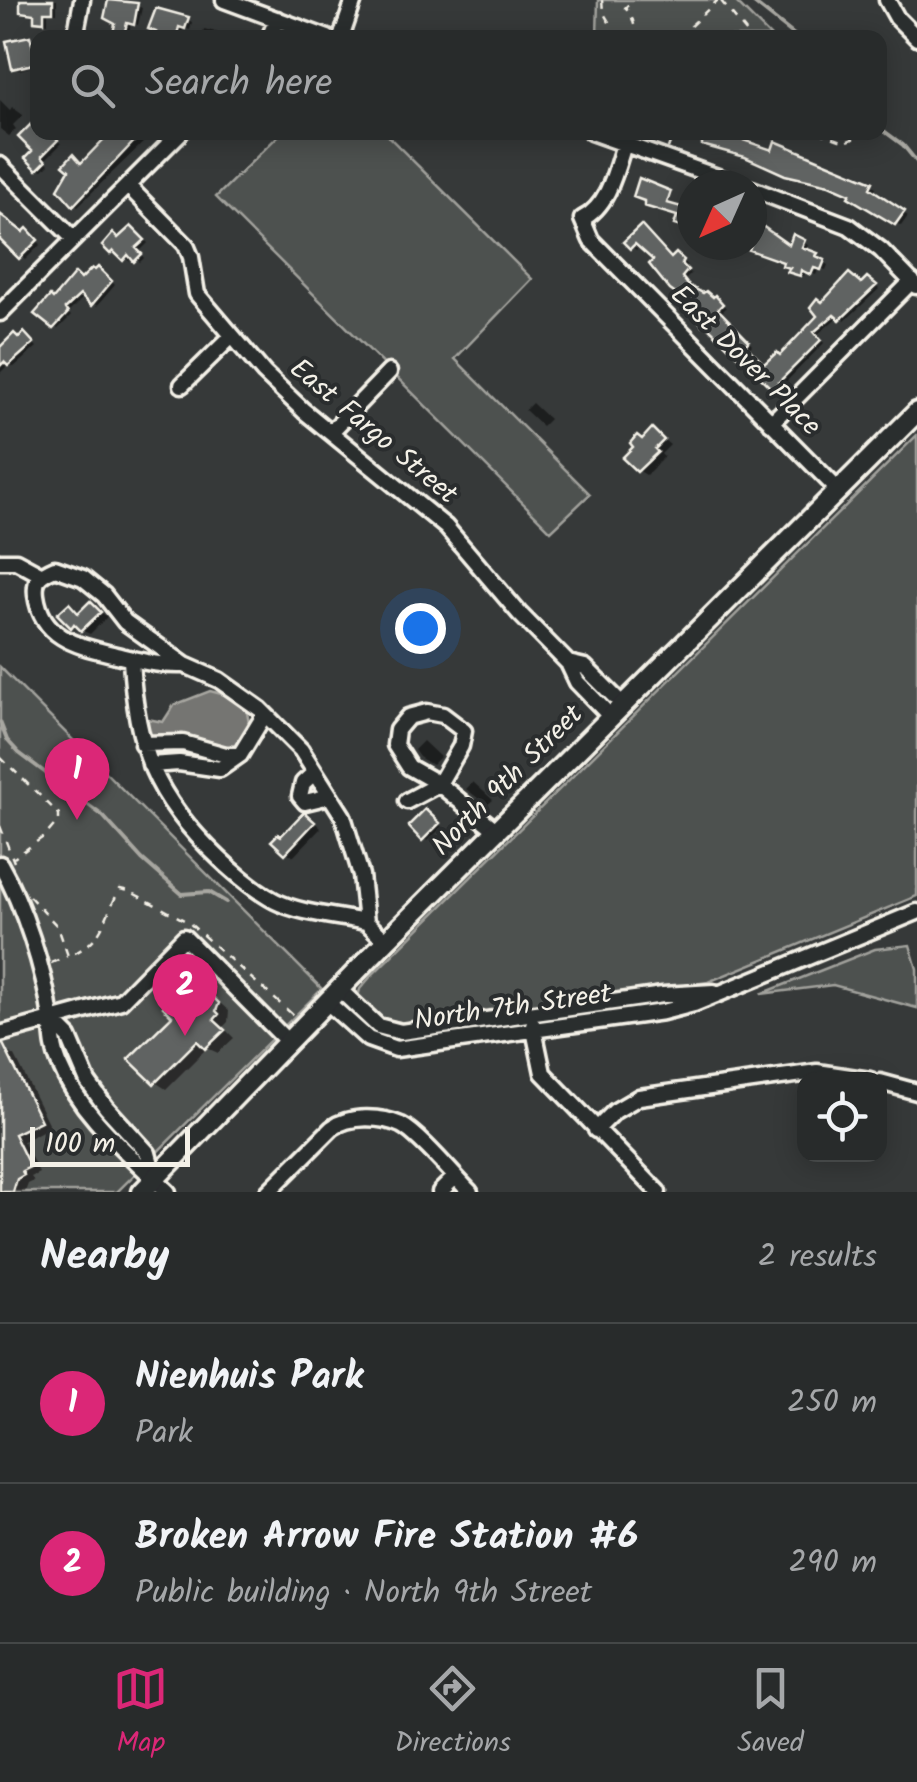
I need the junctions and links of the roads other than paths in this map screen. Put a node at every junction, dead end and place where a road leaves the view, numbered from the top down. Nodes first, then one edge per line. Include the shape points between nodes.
1 (82, 0) edge
2 (224, 0) edge
3 (354, 0) edge
4 (886, 0) edge
5 (278, 19) junction
6 (76, 30) edge
7 (273, 30) edge
8 (307, 30) edge
9 (344, 30) edge
10 (917, 38) edge
11 (173, 140) edge
12 (625, 140) edge
13 (630, 140) edge
14 (0, 165) edge
15 (698, 170) edge
16 (128, 186) junction
17 (767, 196) edge
18 (74, 240) junction
19 (914, 284) edge
20 (0, 313) edge
21 (232, 336) junction
22 (388, 372) dead end
23 (182, 385) dead end
24 (917, 412) edge
25 (771, 423) junction
26 (331, 432) junction
27 (838, 490) junction
28 (0, 562) edge
29 (40, 574) junction
30 (131, 660) junction
31 (185, 665) junction
32 (617, 711) junction
33 (265, 714) junction
34 (142, 744) junction
35 (240, 755) junction
36 (150, 765) junction
37 (315, 772) junction
38 (438, 784) junction
39 (330, 796) junction
40 (407, 801) dead end
41 (497, 832) junction
42 (0, 864) edge
43 (917, 912) edge
44 (366, 922) junction
45 (386, 941) junction
46 (720, 992) junction
47 (332, 995) junction
48 (532, 1014) junction
49 (51, 1020) junction
50 (534, 1030) junction
51 (0, 1034) edge
52 (288, 1042) junction
53 (797, 1075) edge
54 (887, 1084) edge
55 (917, 1092) edge
56 (596, 1130) junction
57 (455, 1177) junction
58 (155, 1188) edge
59 (268, 1192) edge
60 (440, 1192) edge
61 (470, 1192) edge
62 (658, 1192) edge

1 - 6 street
2 - 5 street
3 - 9 street
4 - 10 street
5 - 7 street
5 - 8 street
11 - 16 street
12 - 25 street, East Dover Place via 606,195 582,219 594,246
13 - 15 street
14 - 18 street
16 - 18 street
16 - 21 street, East Fargo Street via 186,245 197,294
17 - 19 street via 849,226
18 - 20 street
19 - 25 street
21 - 23 street
21 - 26 street, East Fargo Street
22 - 26 street
24 - 27 main road, North 9th Street
25 - 27 street, East Dover Place
26 - 32 street, East Fargo Street via 446,527 568,663 577,682
27 - 32 main road, North 9th Street
28 - 29 street via 16,561
29 - 30 street via 36,597 54,632 88,650
29 - 31 street via 55,568 83,578 125,622
30 - 31 street
30 - 34 street
31 - 33 street
32 - 41 main road, North 9th Street
33 - 35 street
33 - 37 street
34 - 35 street via 183,743
34 - 36 street
35 - 36 street via 220,769
36 - 44 street via 176,810 245,882 278,903
37 - 39 street
37 - 39 street via 302,783 300,796 305,802
38 - 38 street via 409,767 395,745 408,717 443,714 464,732
38 - 40 street
38 - 41 street
39 - 44 street via 355,848
41 - 45 main road, North 9th Street
42 - 49 street
43 - 46 street, North 7th Street
44 - 45 street
45 - 47 main road, North 9th Street
46 - 48 street, North 7th Street
46 - 50 street, North 7th Street via 663,1012
47 - 48 street, North 7th Street via 393,1032
47 - 50 street, North 7th Street via 368,1039 396,1049
47 - 52 main road, North 9th Street
48 - 50 street
49 - 51 street
49 - 52 street via 121,1002 184,938
49 - 58 street via 51,1040 70,1087
50 - 56 street via 543,1073
52 - 58 main road, North 9th Street
53 - 56 street via 639,1097
54 - 55 street
56 - 62 street
57 - 59 street via 404,1126 342,1121
57 - 60 street
57 - 61 street

